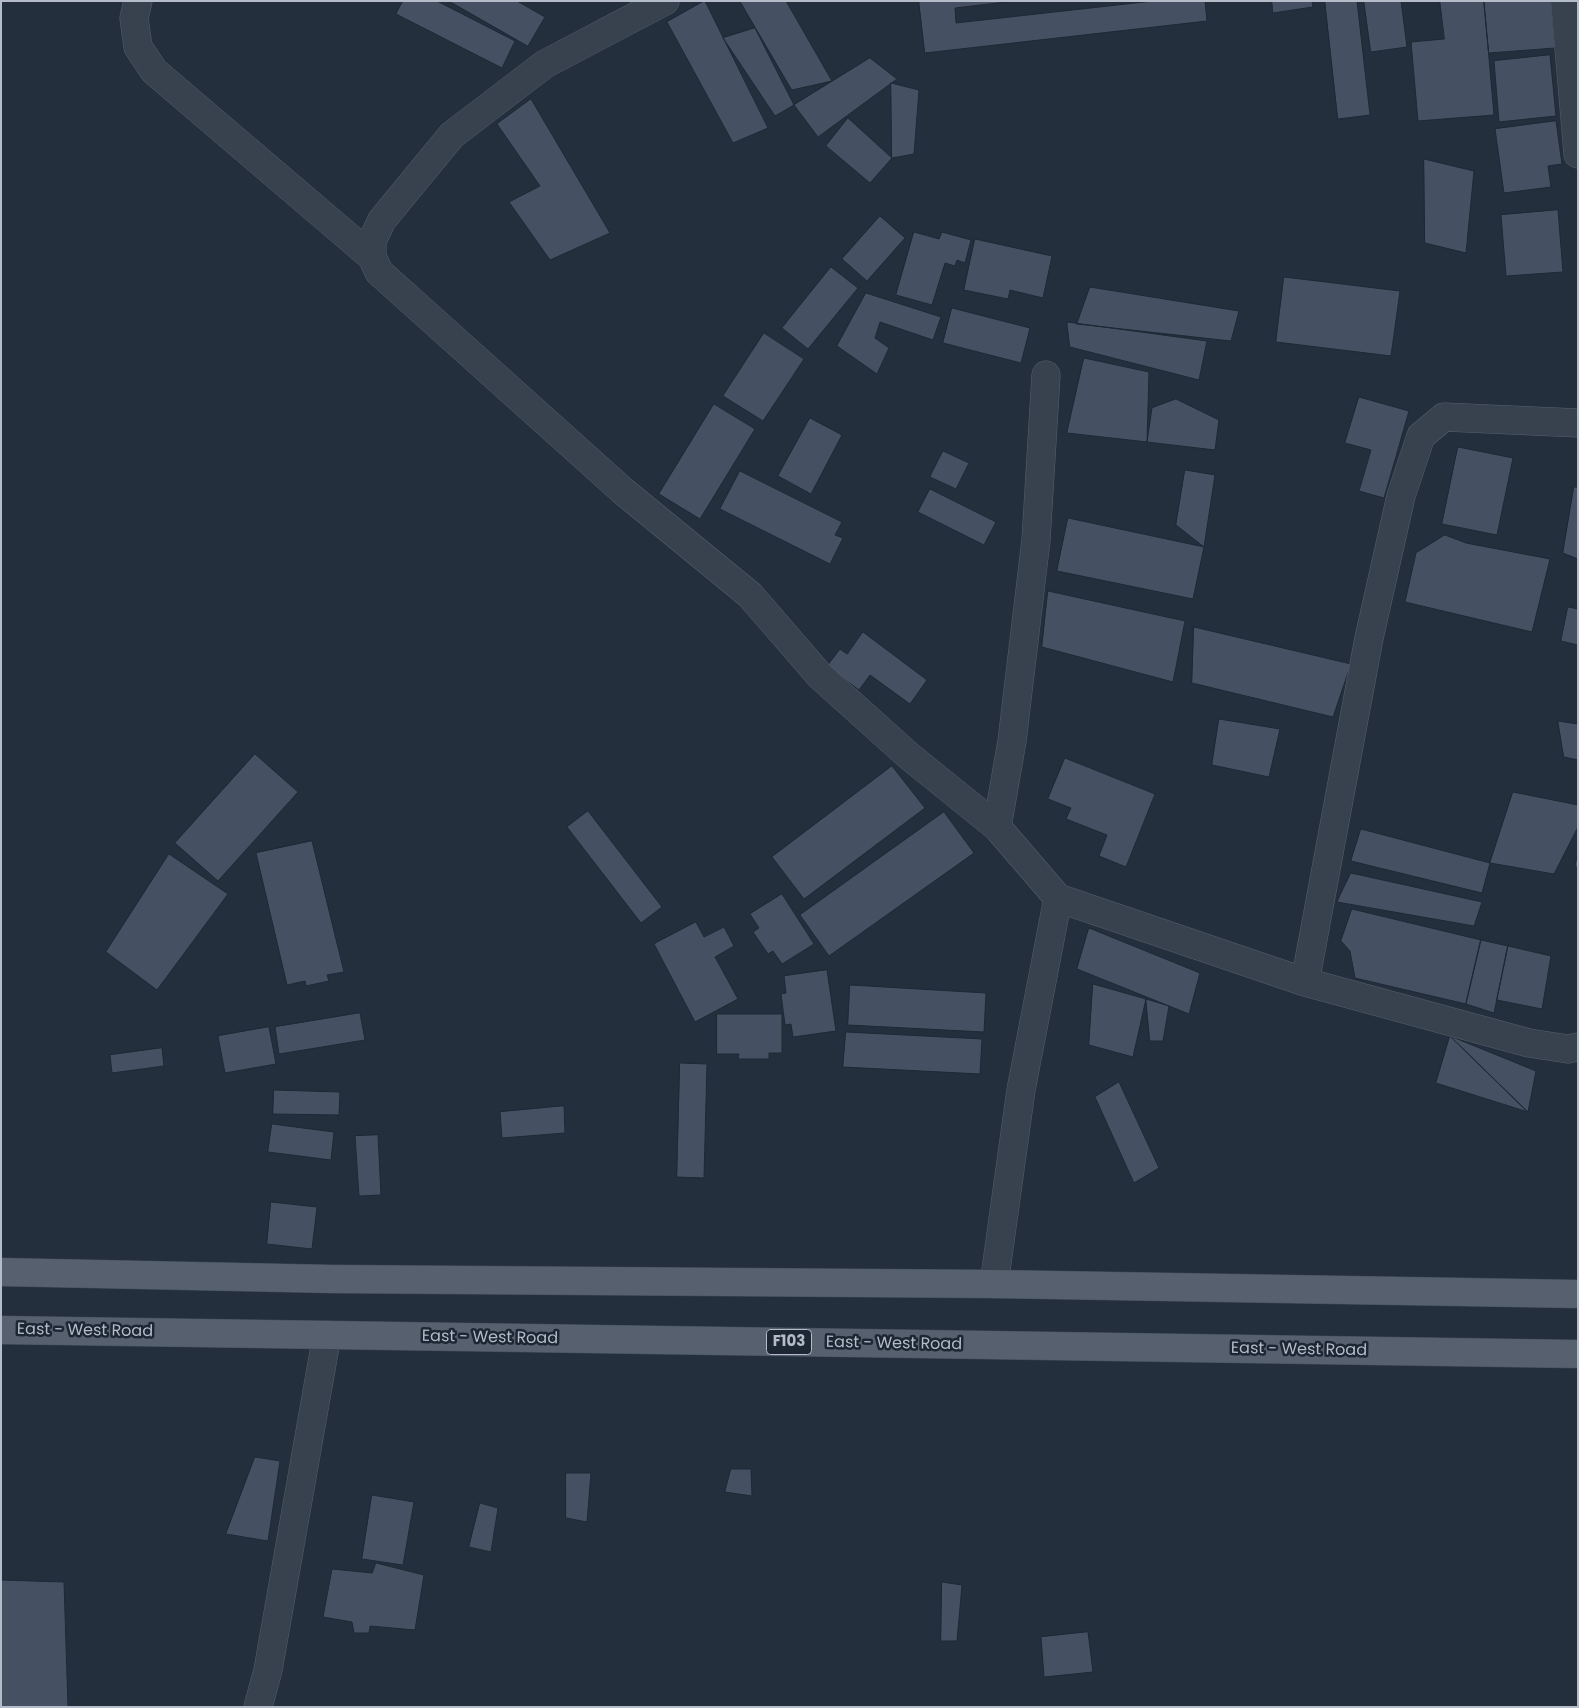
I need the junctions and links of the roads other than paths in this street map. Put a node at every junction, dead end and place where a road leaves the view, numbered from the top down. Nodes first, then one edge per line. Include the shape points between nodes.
1 (138, 1) edge
2 (664, 1) edge
3 (1564, 1) edge
4 (1578, 154) edge
5 (372, 257) junction
6 (1046, 375) dead end
7 (1578, 423) edge
8 (997, 826) junction
9 (1058, 898) junction
10 (1305, 982) junction
11 (1578, 1048) edge
12 (1, 1272) edge
13 (994, 1284) junction
14 (1578, 1294) edge
15 (1, 1330) edge
16 (327, 1335) junction
17 (1578, 1354) edge
18 (258, 1707) edge

1 - 5 street via 134,18 138,47 154,71
2 - 5 street via 545,64 452,135 382,220 372,241
3 - 4 street
5 - 8 street via 379,272 392,285 623,491 750,595 820,676 909,756
6 - 8 street via 1036,540 1012,741
7 - 10 street via 1444,417 1421,436 1401,496 1369,638
8 - 9 street
9 - 10 street
9 - 13 street via 1021,1090
10 - 11 street via 1529,1043
12 - 13 main road via 352,1279
13 - 14 main road
15 - 16 main road, East - West Road / F103
16 - 17 main road, East - West Road / F103
16 - 18 street via 268,1670

